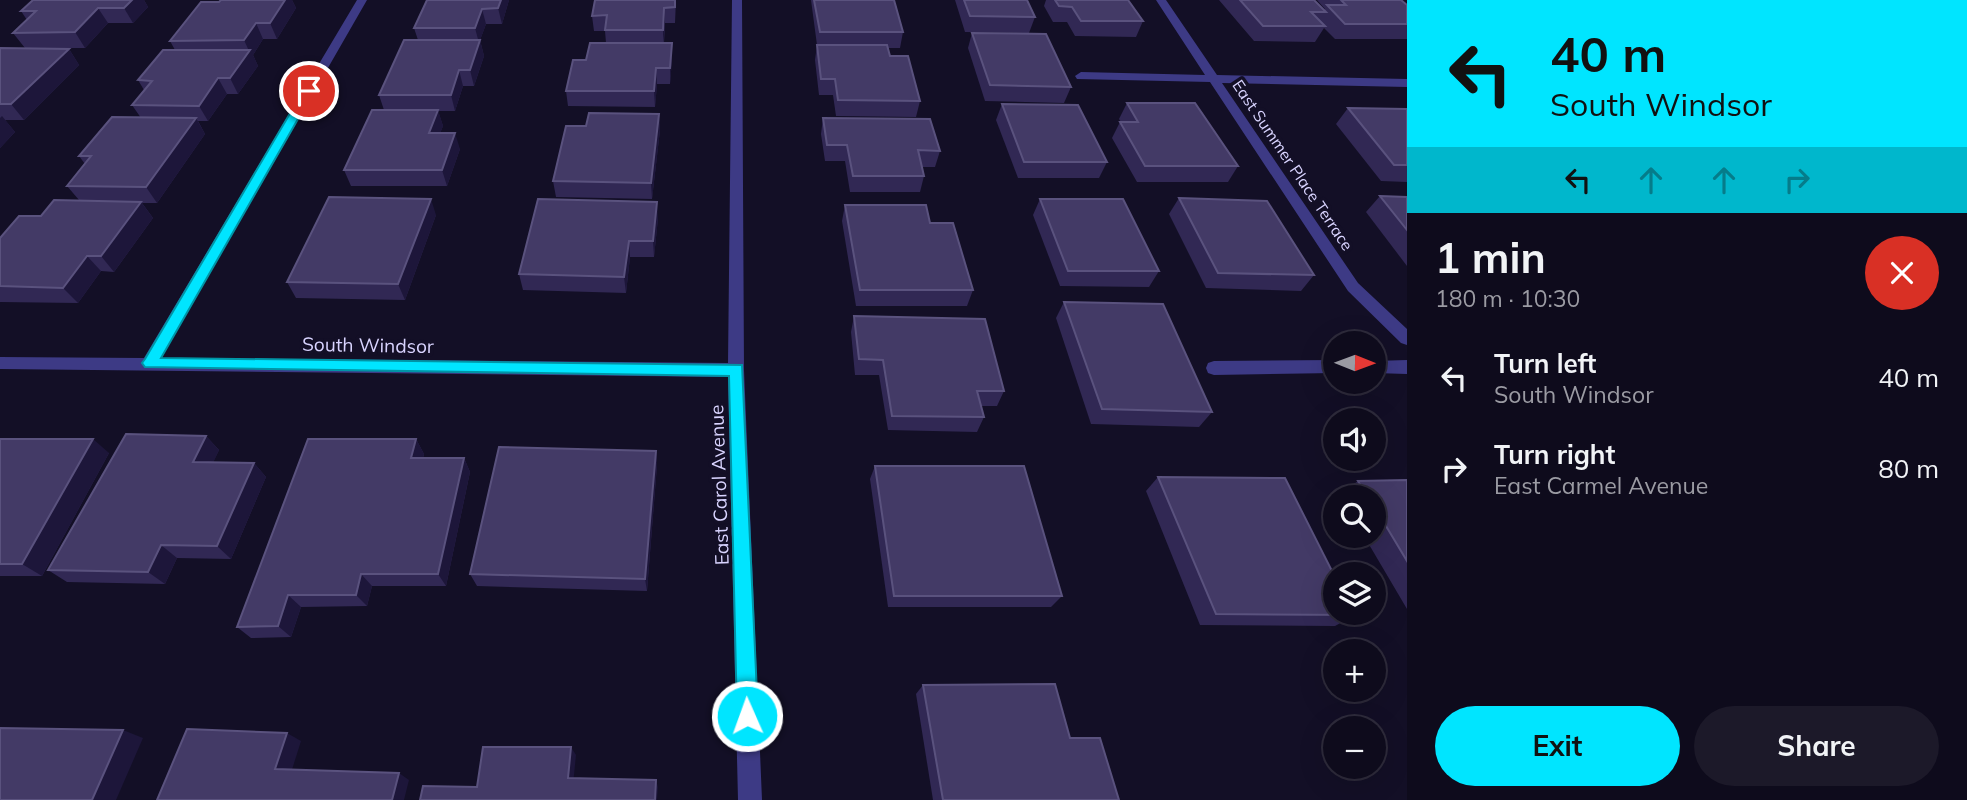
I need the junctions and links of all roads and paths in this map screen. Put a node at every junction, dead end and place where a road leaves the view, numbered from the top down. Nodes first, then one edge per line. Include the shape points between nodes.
1 (362, 0) edge
2 (737, 0) edge
3 (1161, 0) edge
4 (1081, 76) dead end
5 (1215, 79) junction
6 (1407, 83) edge
7 (1407, 339) edge
8 (0, 363) edge
9 (150, 363) junction
10 (1323, 367) edge
11 (1386, 367) edge
12 (1407, 367) edge
13 (1214, 368) dead end
14 (736, 370) junction
15 (750, 800) edge

1 - 9 street
2 - 14 street, East Carol Avenue
3 - 5 street, East Summer Place Terrace
4 - 5 street
5 - 6 street
5 - 7 street, East Summer Place Terrace via 1353,287
8 - 9 street, South Windsor
9 - 14 street, South Windsor
10 - 13 street
11 - 12 street
14 - 15 street, East Carol Avenue

